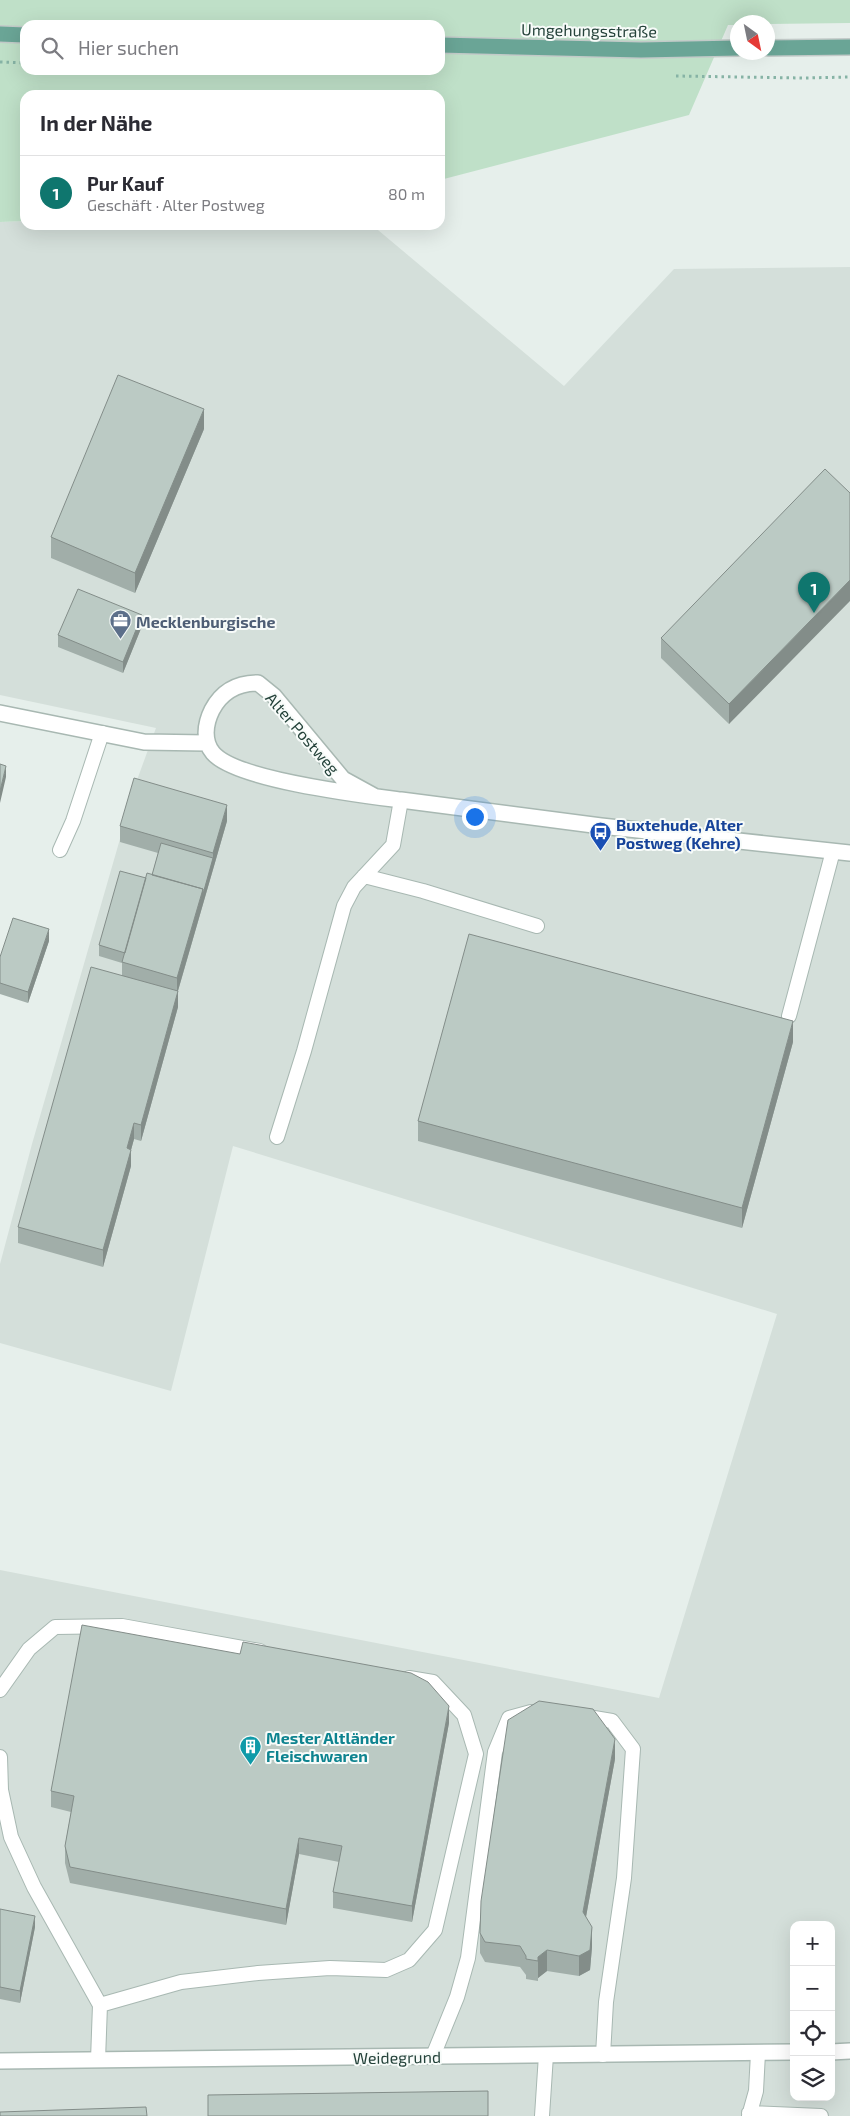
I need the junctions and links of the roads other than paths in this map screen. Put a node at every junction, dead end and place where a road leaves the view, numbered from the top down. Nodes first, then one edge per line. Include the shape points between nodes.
1 (0, 34) edge
2 (20, 35) edge
3 (445, 45) edge
4 (850, 47) edge
5 (730, 48) edge
6 (775, 48) edge
7 (0, 713) edge
8 (102, 733) junction
9 (206, 743) junction
10 (374, 796) junction
11 (400, 800) junction
12 (60, 850) dead end
13 (833, 851) junction
14 (850, 853) edge
15 (364, 876) junction
16 (537, 926) dead end
17 (789, 1016) dead end
18 (277, 1137) dead end
19 (278, 1654) edge
20 (394, 1675) edge
21 (0, 1690) edge
22 (542, 1709) edge
23 (568, 1714) edge
24 (0, 1757) edge
25 (100, 2005) junction
26 (790, 2052) edge
27 (835, 2052) edge
28 (850, 2052) edge
29 (758, 2053) junction
30 (603, 2054) junction
31 (546, 2055) junction
32 (433, 2056) junction
33 (98, 2060) junction
34 (0, 2061) edge
35 (749, 2115) edge
36 (542, 2116) edge
37 (821, 2116) edge

1 - 2 main road
3 - 5 main road, Umgehungsstraße via 641,50
4 - 6 main road
7 - 8 street
8 - 9 street via 144,742
8 - 12 lane
9 - 10 street, Alter Postweg via 214,754 247,773
9 - 10 street, Alter Postweg via 206,727 213,709 228,691 242,683 258,683 274,696 342,779
10 - 11 street, Alter Postweg
11 - 13 street, Alter Postweg
11 - 15 lane via 393,845
13 - 14 street, Alter Postweg
13 - 17 lane
15 - 16 lane
15 - 18 lane via 344,906
19 - 21 lane via 122,1626 55,1627 29,1649
20 - 25 lane via 433,1682 464,1715 476,1754 435,1930 409,1960 386,1970 330,1968 258,1972 182,1982
22 - 32 lane via 509,1718 495,1752 468,1958 457,1997
23 - 30 lane via 612,1721 633,1749 624,1878 606,2002
24 - 25 lane via 1,1790 11,1837 34,1887
25 - 33 lane
26 - 29 street, Weidegrund
27 - 28 street
29 - 30 street, Weidegrund
29 - 35 lane via 756,2091
30 - 31 street, Weidegrund
31 - 32 street, Weidegrund
31 - 36 lane
32 - 33 street, Weidegrund
33 - 34 street, Weidegrund
35 - 37 lane

